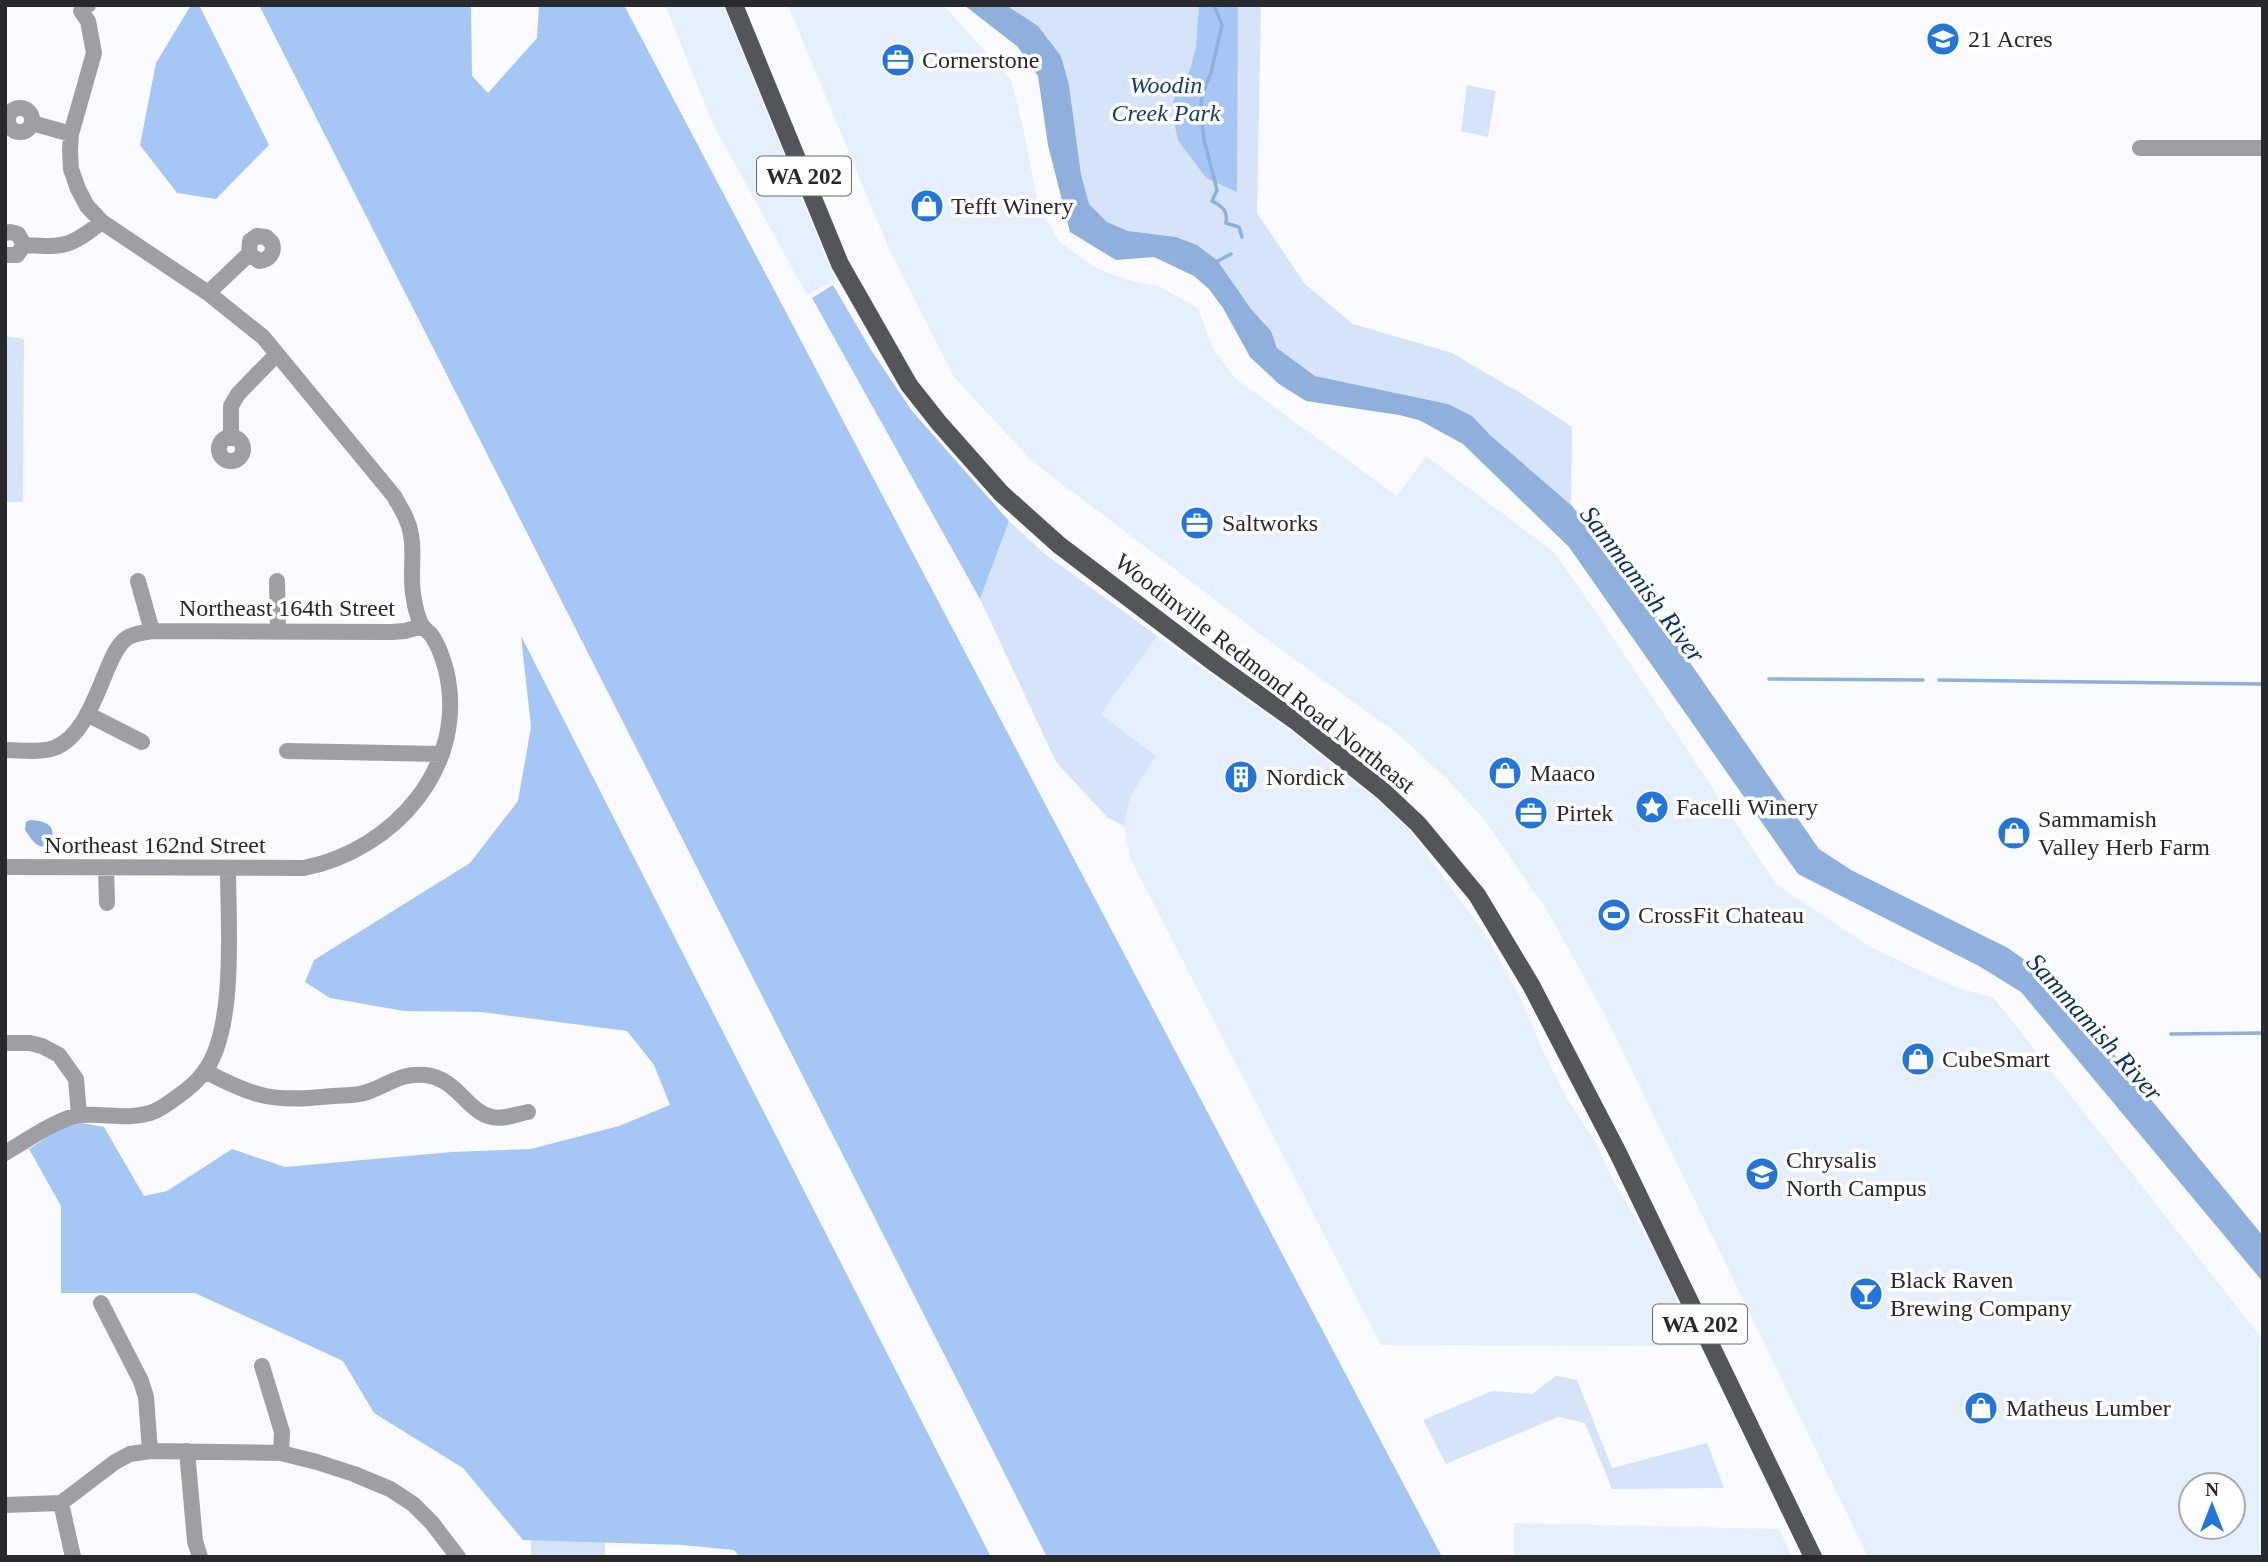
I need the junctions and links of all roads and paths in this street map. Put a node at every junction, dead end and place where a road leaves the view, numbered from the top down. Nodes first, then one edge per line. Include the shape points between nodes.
1 (734, 5) edge
2 (80, 7) edge
3 (32, 123) dead end
4 (71, 134) junction
5 (2140, 148) dead end
6 (2263, 148) edge
7 (102, 222) junction
8 (5, 233) edge
9 (24, 245) junction
10 (249, 254) dead end
11 (5, 255) edge
12 (208, 293) junction
13 (278, 354) junction
14 (231, 438) dead end
15 (138, 581) dead end
16 (278, 581) dead end
17 (422, 626) junction
18 (152, 631) junction
19 (278, 631) junction
20 (87, 713) junction
21 (142, 742) dead end
22 (5, 750) edge
23 (288, 751) dead end
24 (442, 754) junction
25 (5, 867) edge
26 (106, 869) junction
27 (228, 869) junction
28 (107, 902) dead end
29 (5, 1043) edge
30 (205, 1071) junction
31 (528, 1112) dead end
32 (79, 1115) junction
33 (5, 1153) edge
34 (101, 1303) dead end
35 (262, 1366) dead end
36 (149, 1451) junction
37 (187, 1451) junction
38 (281, 1453) junction
39 (61, 1503) junction
40 (5, 1504) edge
41 (73, 1557) edge
42 (200, 1557) edge
43 (458, 1557) edge
44 (1813, 1557) edge

1 - 44 main road, Woodinville Redmond Road Northeast / WA 202 via 840,264 909,385 939,423 1001,493 1050,537 1383,791 1418,824 1477,895 1531,985 1618,1153
2 - 4 street, Northeast 162nd Street via 94,52
3 - 4 street
4 - 7 street, Northeast 162nd Street via 71,169 78,189
5 - 6 street
7 - 9 street via 65,246
7 - 12 street, Northeast 162nd Street
8 - 9 street via 18,234
9 - 11 street via 17,255
10 - 12 street
12 - 13 street, Northeast 162nd Street
13 - 14 street via 231,406
13 - 17 street, Northeast 162nd Street via 407,518 413,598
15 - 18 street
16 - 19 street
17 - 19 street, Northeast 164th Street via 391,632
17 - 24 street, Northeast 162nd Street via 439,649 447,672 451,704
18 - 19 street, Northeast 164th Street
18 - 20 street via 122,643
20 - 21 street
20 - 22 street via 76,732 51,750
23 - 24 street
24 - 27 street, Northeast 162nd Street via 428,785 407,811 379,837 351,853 304,868
25 - 26 street, Northeast 162nd Street
26 - 27 street, Northeast 162nd Street
26 - 28 street
27 - 30 street via 226,1008 217,1048
29 - 32 street via 30,1043 59,1055 76,1079
30 - 31 street via 264,1097 297,1100 368,1093 397,1077 424,1075 447,1082 491,1117
30 - 32 street via 187,1090 152,1112 128,1118
32 - 33 street
34 - 36 street via 141,1381
35 - 38 street via 282,1432
36 - 37 street
36 - 39 street via 115,1462
37 - 38 street
37 - 42 street
38 - 43 street via 390,1489 432,1523
39 - 40 street
39 - 41 street

